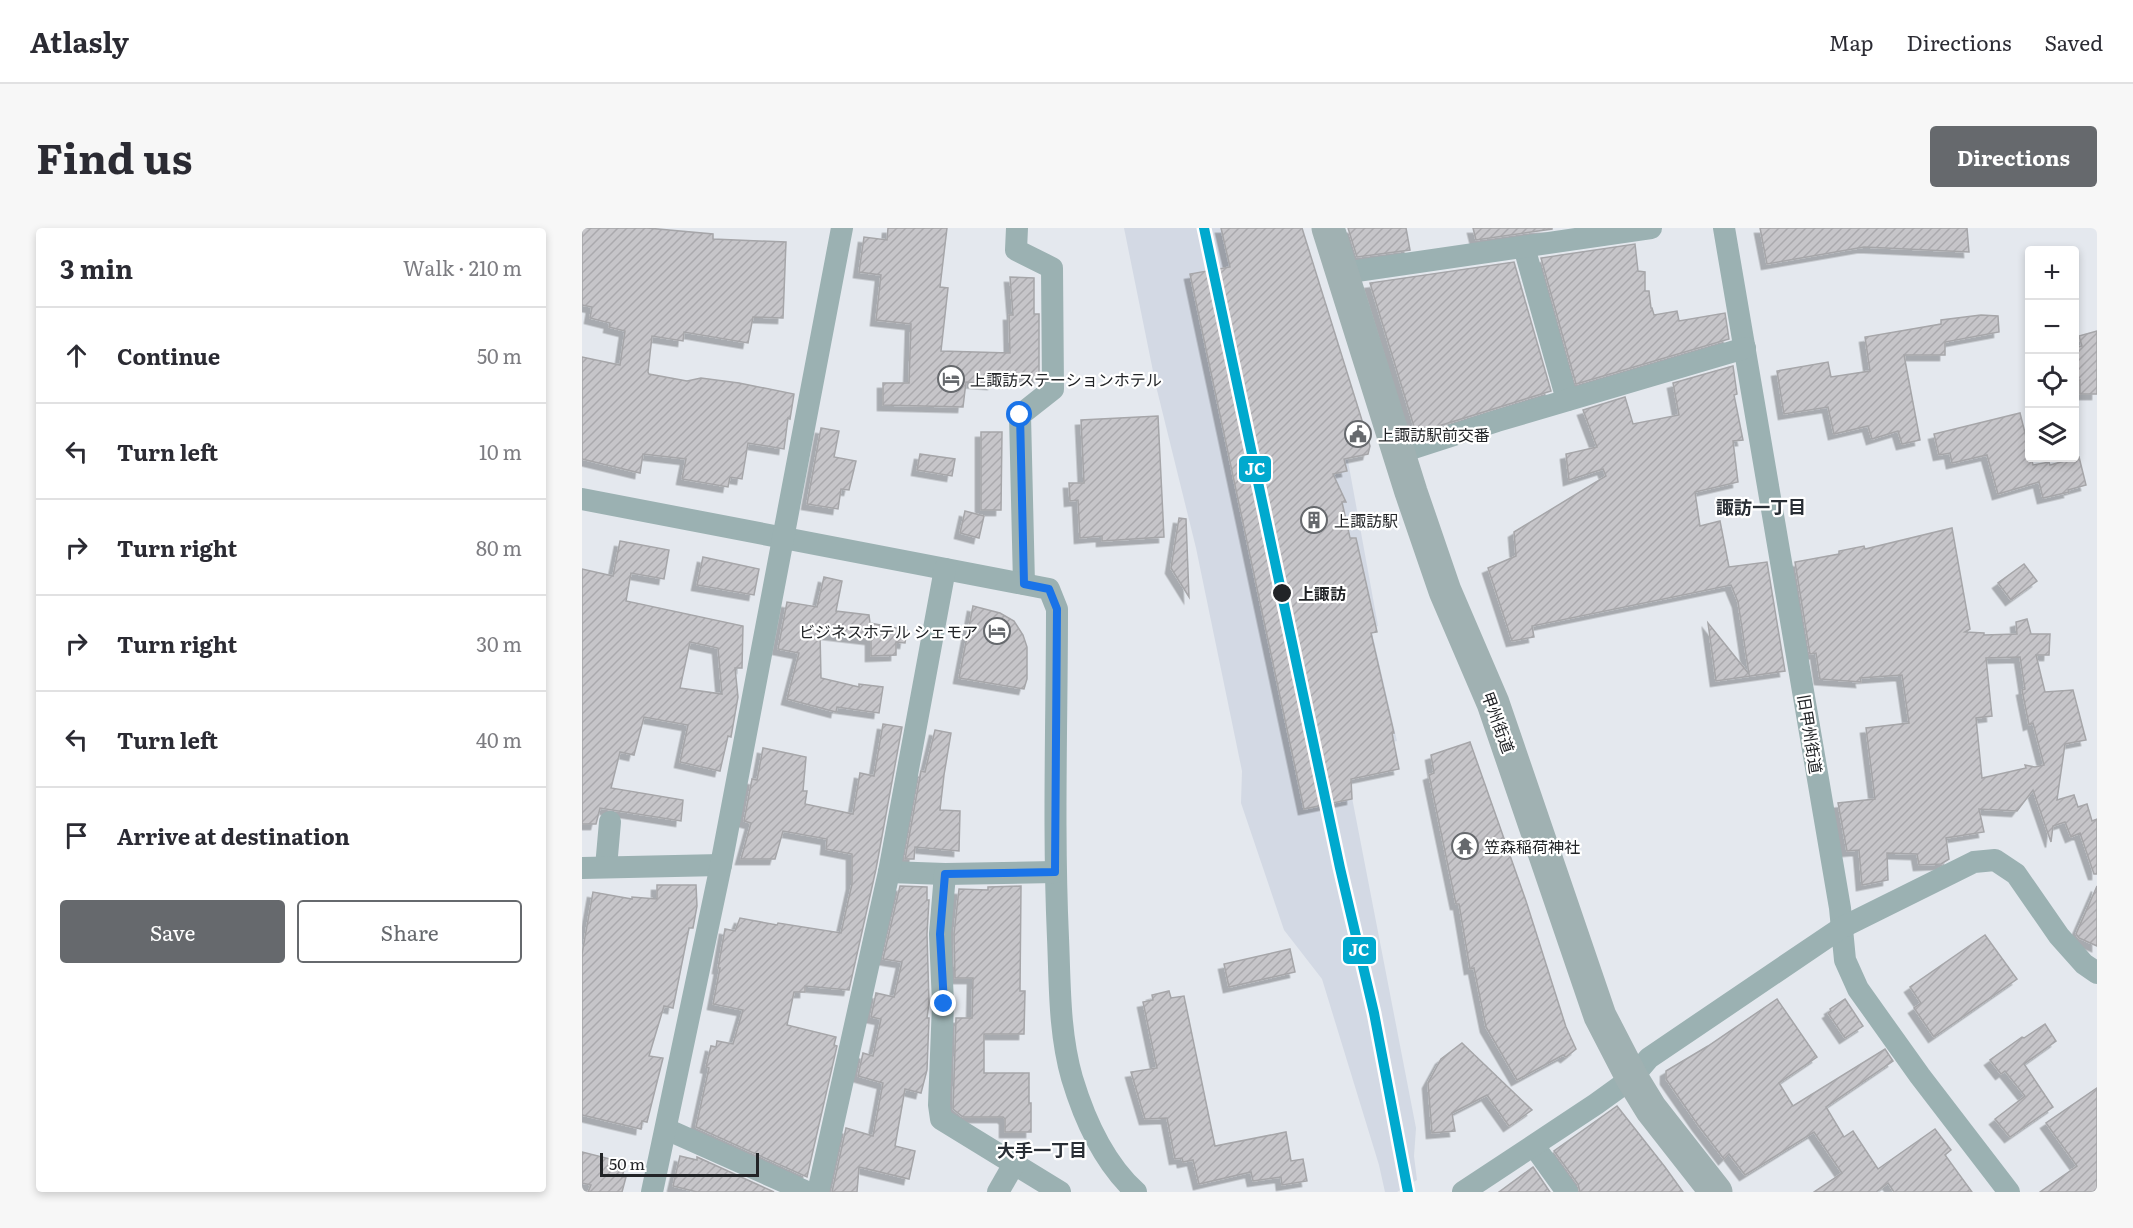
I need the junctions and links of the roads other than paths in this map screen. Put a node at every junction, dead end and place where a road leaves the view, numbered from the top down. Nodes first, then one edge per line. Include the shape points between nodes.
1 (842, 228) edge
2 (1017, 228) edge
3 (1328, 228) edge
4 (1651, 228) edge
5 (1724, 228) edge
6 (1519, 241) edge
7 (1343, 273) junction
8 (1745, 348) junction
9 (1567, 400) junction
10 (1398, 453) junction
11 (582, 499) edge
12 (782, 538) junction
13 (945, 568) junction
14 (1024, 584) junction
15 (610, 822) dead end
16 (721, 865) junction
17 (606, 867) junction
18 (582, 868) edge
19 (889, 872) junction
20 (1055, 872) junction
21 (945, 874) junction
22 (1841, 928) junction
23 (2097, 973) edge
24 (1632, 1078) junction
25 (666, 1129) junction
26 (1534, 1146) junction
27 (1014, 1164) junction
28 (1134, 1191) edge
29 (652, 1192) edge
30 (807, 1192) edge
31 (818, 1192) edge
32 (999, 1192) edge
33 (1060, 1192) edge
34 (1463, 1192) edge
35 (1567, 1192) edge
36 (1716, 1192) edge
37 (2009, 1192) edge

1 - 12 street
2 - 14 street via 1016,250 1052,268 1053,389 1020,415
3 - 7 highway, 甲州街道
4 - 6 street
5 - 8 street, 旧甲州街道
6 - 7 street
6 - 9 street
7 - 10 highway, 甲州街道
8 - 9 street
8 - 22 street, 旧甲州街道
9 - 10 street
10 - 24 highway, 甲州街道 via 1445,591 1493,703 1600,1016
11 - 12 street
12 - 13 street
12 - 16 street
13 - 14 street
13 - 19 street
14 - 20 street via 1049,589 1057,609
15 - 17 street
16 - 17 street
16 - 25 street
17 - 18 street
19 - 21 street
19 - 31 street
20 - 21 street
20 - 28 street via 1062,1027 1072,1078 1095,1137
21 - 27 street via 940,934 944,1004 941,1119
22 - 23 street via 1974,862 1995,860 2016,874 2059,936
22 - 24 street via 1649,1058
22 - 37 street, 旧甲州街道 via 1845,960 1858,989
24 - 26 street
24 - 36 highway, 甲州街道
25 - 29 street
25 - 30 street
26 - 34 street
26 - 35 street
27 - 32 street
27 - 33 street

